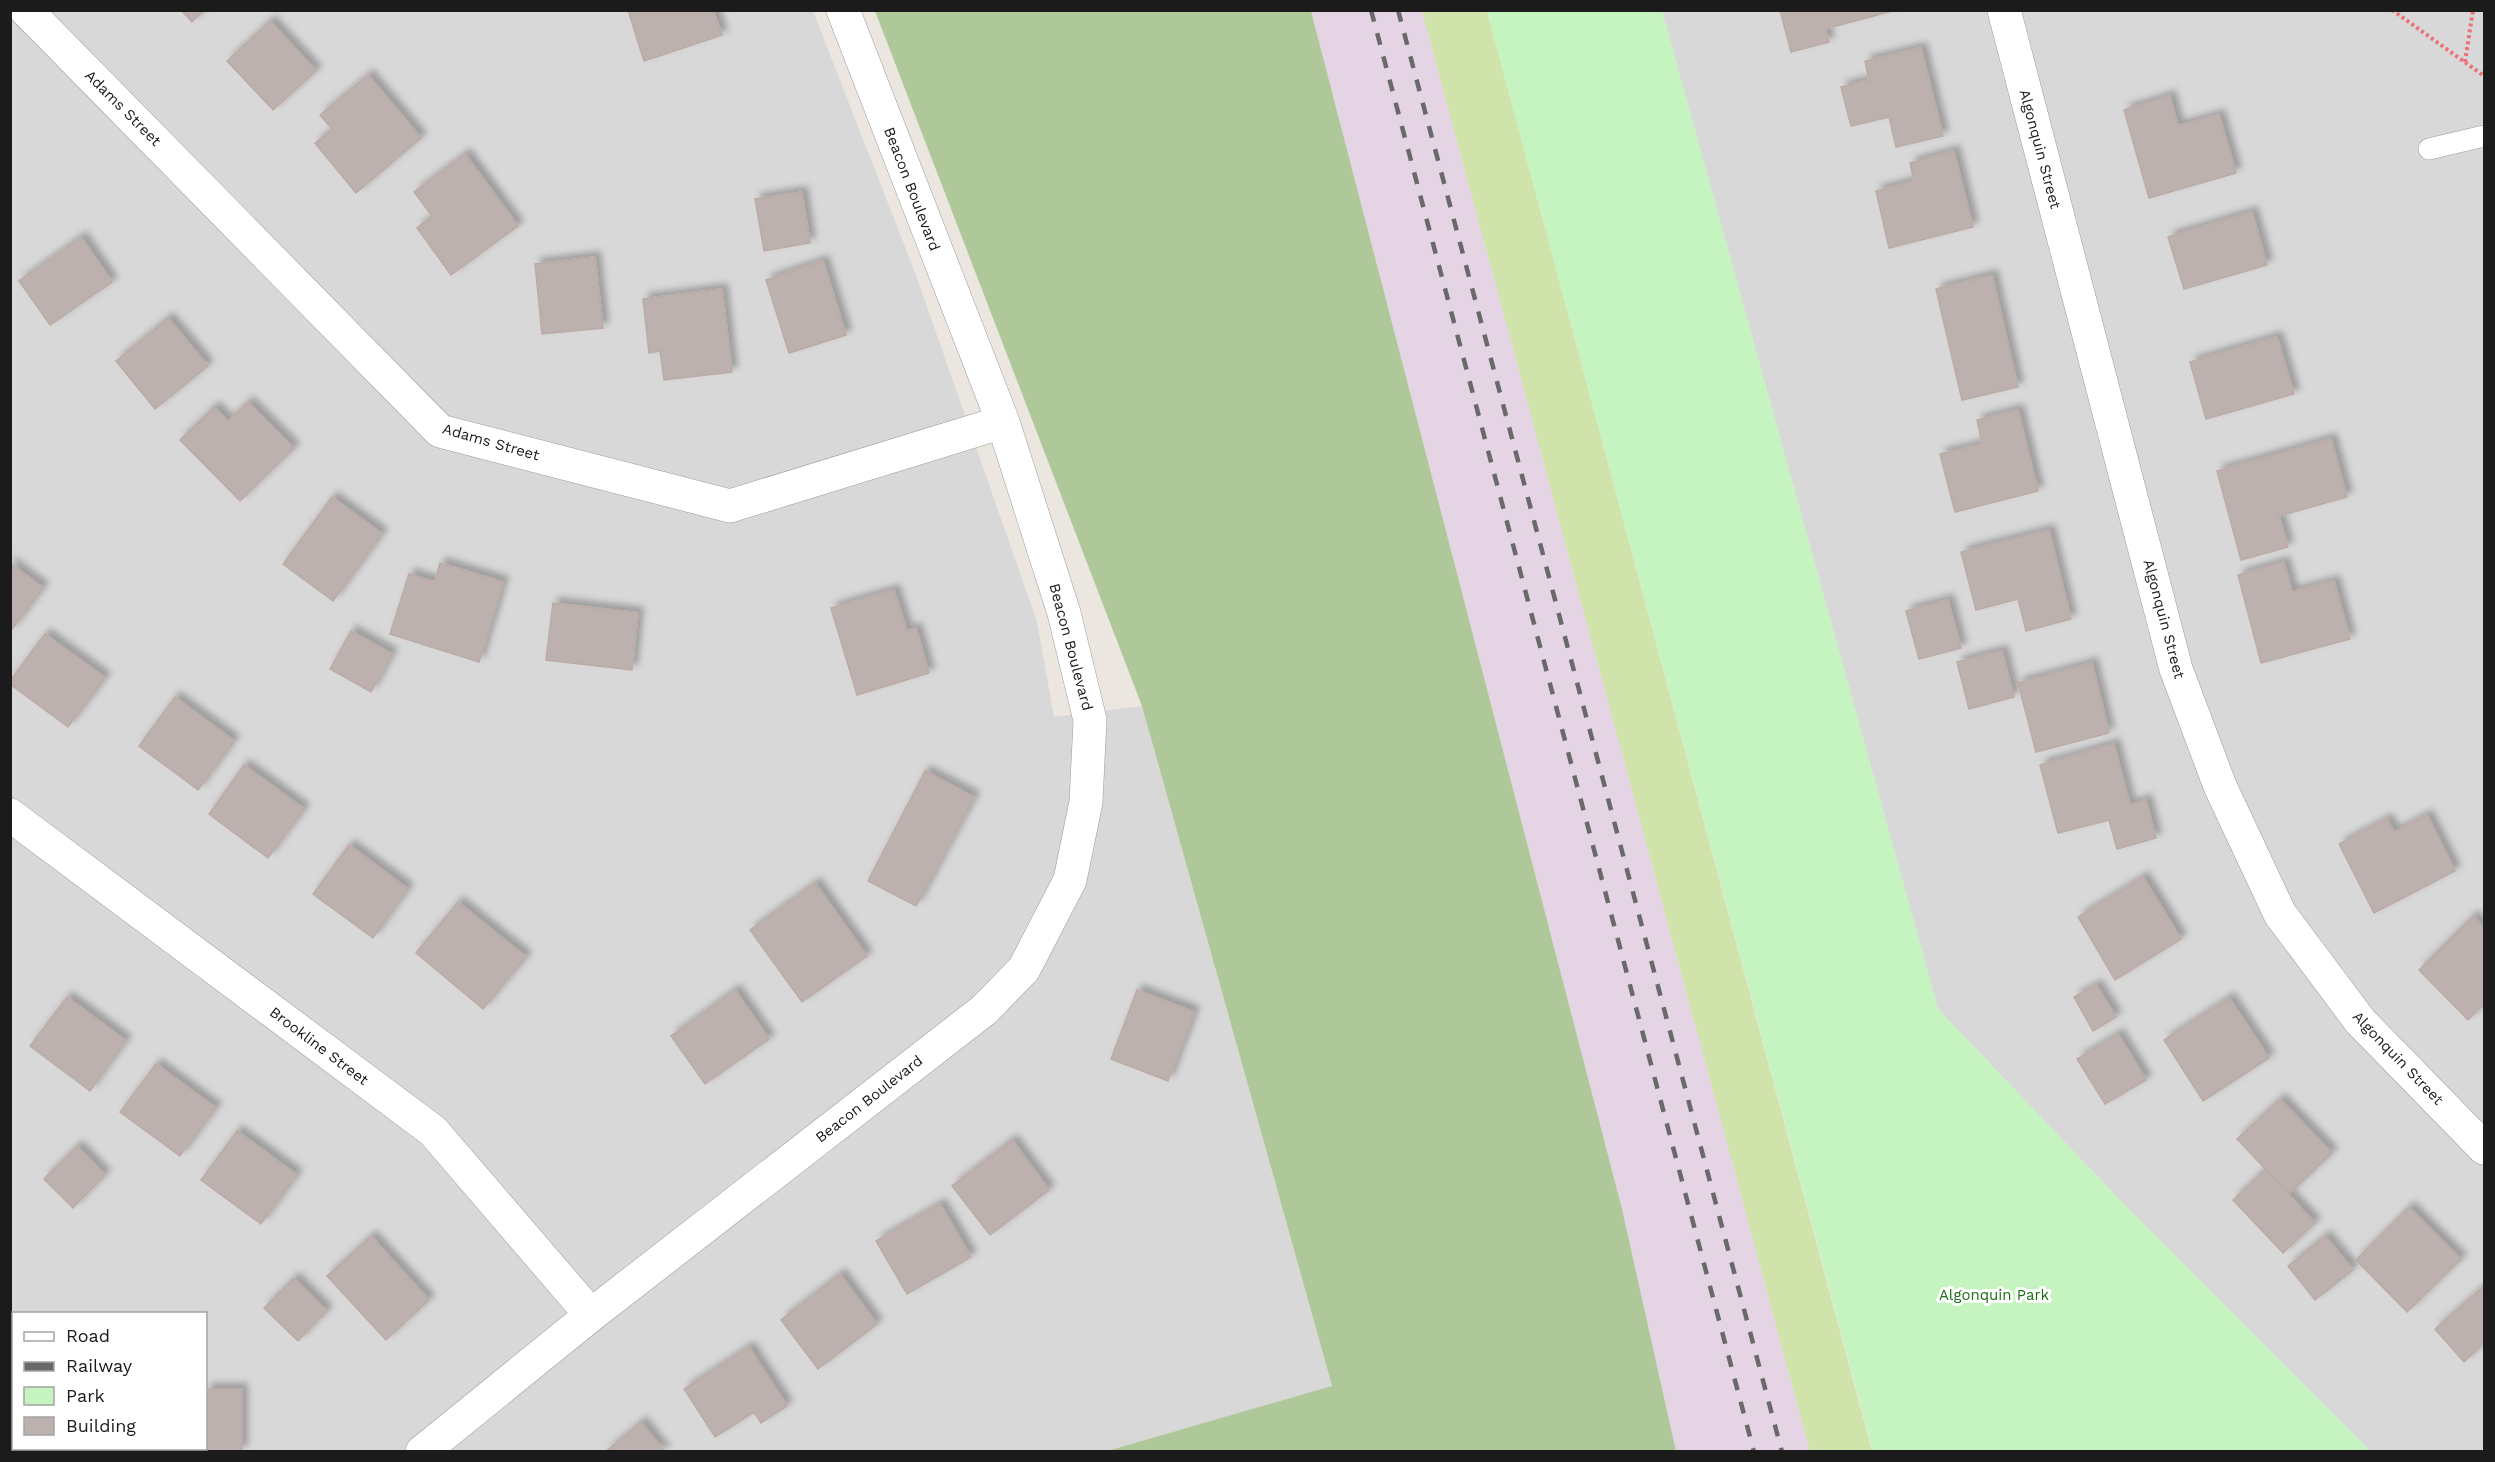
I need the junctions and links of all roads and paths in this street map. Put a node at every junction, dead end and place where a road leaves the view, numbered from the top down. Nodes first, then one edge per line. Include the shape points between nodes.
1 (26, 10) edge
2 (843, 10) edge
3 (2004, 10) edge
4 (2392, 10) edge
5 (2473, 10) edge
6 (2465, 62) junction
7 (2484, 76) edge
8 (2484, 136) edge
9 (2429, 148) dead end
10 (1003, 422) junction
11 (10, 815) edge
12 (2484, 1148) edge
13 (591, 1315) junction
14 (422, 1452) edge

1 - 10 street, Adams Street via 440,431 730,506
2 - 10 street, Beacon Boulevard
3 - 12 street, Algonquin Street via 2176,669 2220,786 2280,914 2360,1021
4 - 6 path
5 - 6 path
6 - 7 path
8 - 9 lane
10 - 13 street, Beacon Boulevard via 1064,613 1090,720 1086,802 1070,880 1024,969 984,1010
11 - 13 street, Brookline Street via 434,1131
13 - 14 street, Beacon Boulevard

